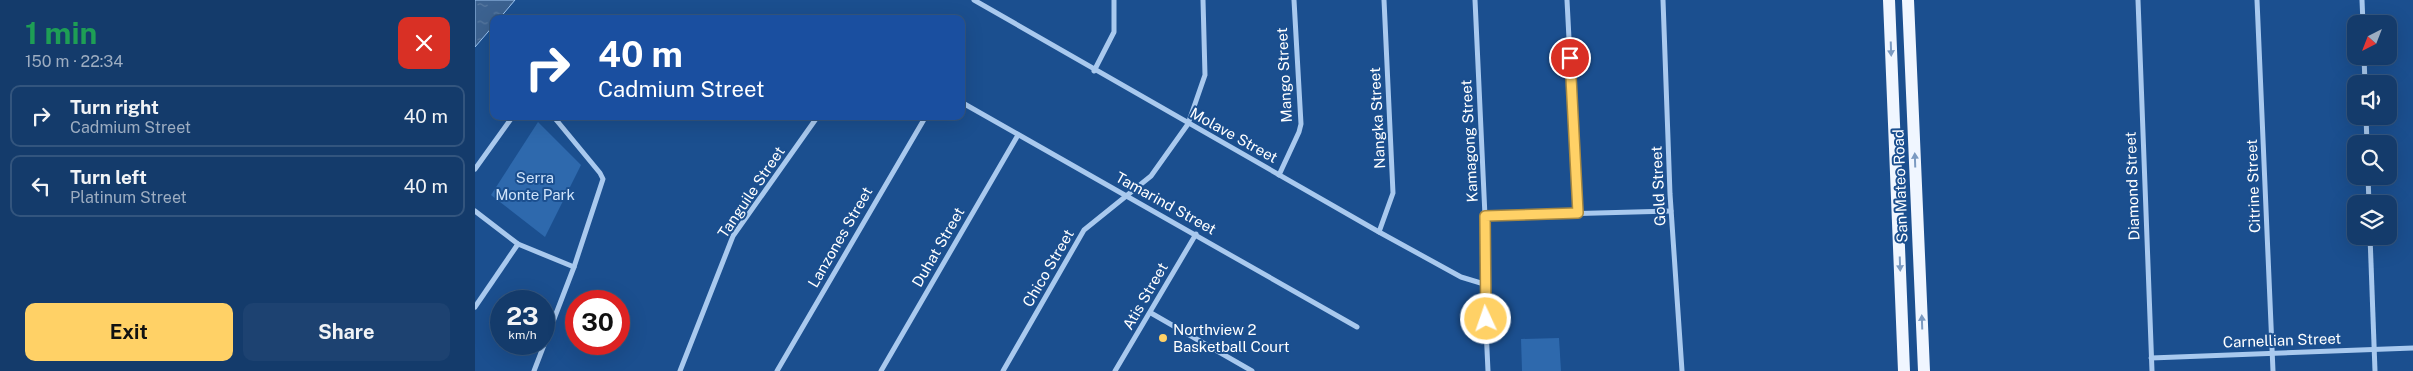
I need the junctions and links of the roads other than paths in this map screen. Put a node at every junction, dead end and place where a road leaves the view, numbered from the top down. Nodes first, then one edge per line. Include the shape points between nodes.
1 (974, 0) edge
2 (1114, 0) edge
3 (1203, 0) edge
4 (1293, 0) edge
5 (1384, 0) edge
6 (1475, 0) edge
7 (1567, 0) edge
8 (1663, 0) edge
9 (1889, 0) edge
10 (1908, 0) edge
11 (2138, 0) edge
12 (2257, 0) edge
13 (2362, 0) edge
14 (2363, 15) edge
15 (1094, 70) junction
16 (965, 104) edge
17 (510, 120) edge
18 (556, 120) edge
19 (815, 120) edge
20 (924, 120) edge
21 (1189, 124) junction
22 (1018, 135) junction
23 (475, 169) edge
24 (1279, 175) junction
25 (1127, 197) junction
26 (475, 211) edge
27 (1671, 211) junction
28 (1578, 213) junction
29 (1485, 216) junction
30 (1379, 232) junction
31 (1196, 234) junction
32 (518, 244) junction
33 (2370, 245) edge
34 (574, 267) junction
35 (1484, 284) junction
36 (475, 307) edge
37 (1151, 313) junction
38 (1357, 327) dead end
39 (2413, 348) edge
40 (2374, 349) junction
41 (2272, 353) junction
42 (2151, 358) junction
43 (534, 371) edge
44 (680, 371) edge
45 (777, 371) edge
46 (881, 371) edge
47 (1003, 371) edge
48 (1115, 371) edge
49 (1252, 371) edge
50 (1489, 371) edge
51 (1681, 371) edge
52 (1904, 371) edge
53 (1924, 371) edge
54 (2152, 371) edge
55 (2273, 371) edge
56 (2375, 371) edge

1 - 15 street, Molave Street
2 - 15 street via 1114,32
3 - 21 street, Chico Street via 1205,75
4 - 24 street, Mango Street via 1301,124
5 - 30 street, Nangka Street via 1393,193
6 - 29 street, Kamagong Street
7 - 28 street
8 - 27 street, Gold Street
9 -> 52 main road, San Mateo Road
53 -> 10 main road, San Mateo Road
11 - 42 street, Diamond Street
12 - 41 street, Citrine Street
13 - 14 street
15 - 21 street, Molave Street
16 - 22 street, Tamarind Street
17 - 23 street
18 - 34 street via 603,179
19 - 44 street, Tanguile Street via 733,236
20 - 45 street, Lanzones Street
21 - 24 street, Molave Street
21 - 25 street, Chico Street via 1151,176
22 - 25 street, Tamarind Street
22 - 46 street, Duhat Street
24 - 30 street, Molave Street
25 - 31 street, Tamarind Street
25 - 47 street, Chico Street via 1084,230
26 - 32 street
27 - 28 street
27 - 51 street, Gold Street
28 - 29 street
29 - 35 street, Kamagong Street
30 - 35 street, Molave Street via 1461,277
31 - 37 street, Atis Street
31 - 38 street, Tamarind Street
32 - 34 street
32 - 36 street
33 - 40 street
34 - 43 street
35 - 50 street, Kamagong Street
37 - 48 street, Atis Street
37 - 49 street
39 - 40 street, Carnellian Street
40 - 41 street, Carnellian Street
40 - 56 street
41 - 42 street, Carnellian Street
41 - 55 street, Citrine Street
42 - 54 street, Diamond Street

